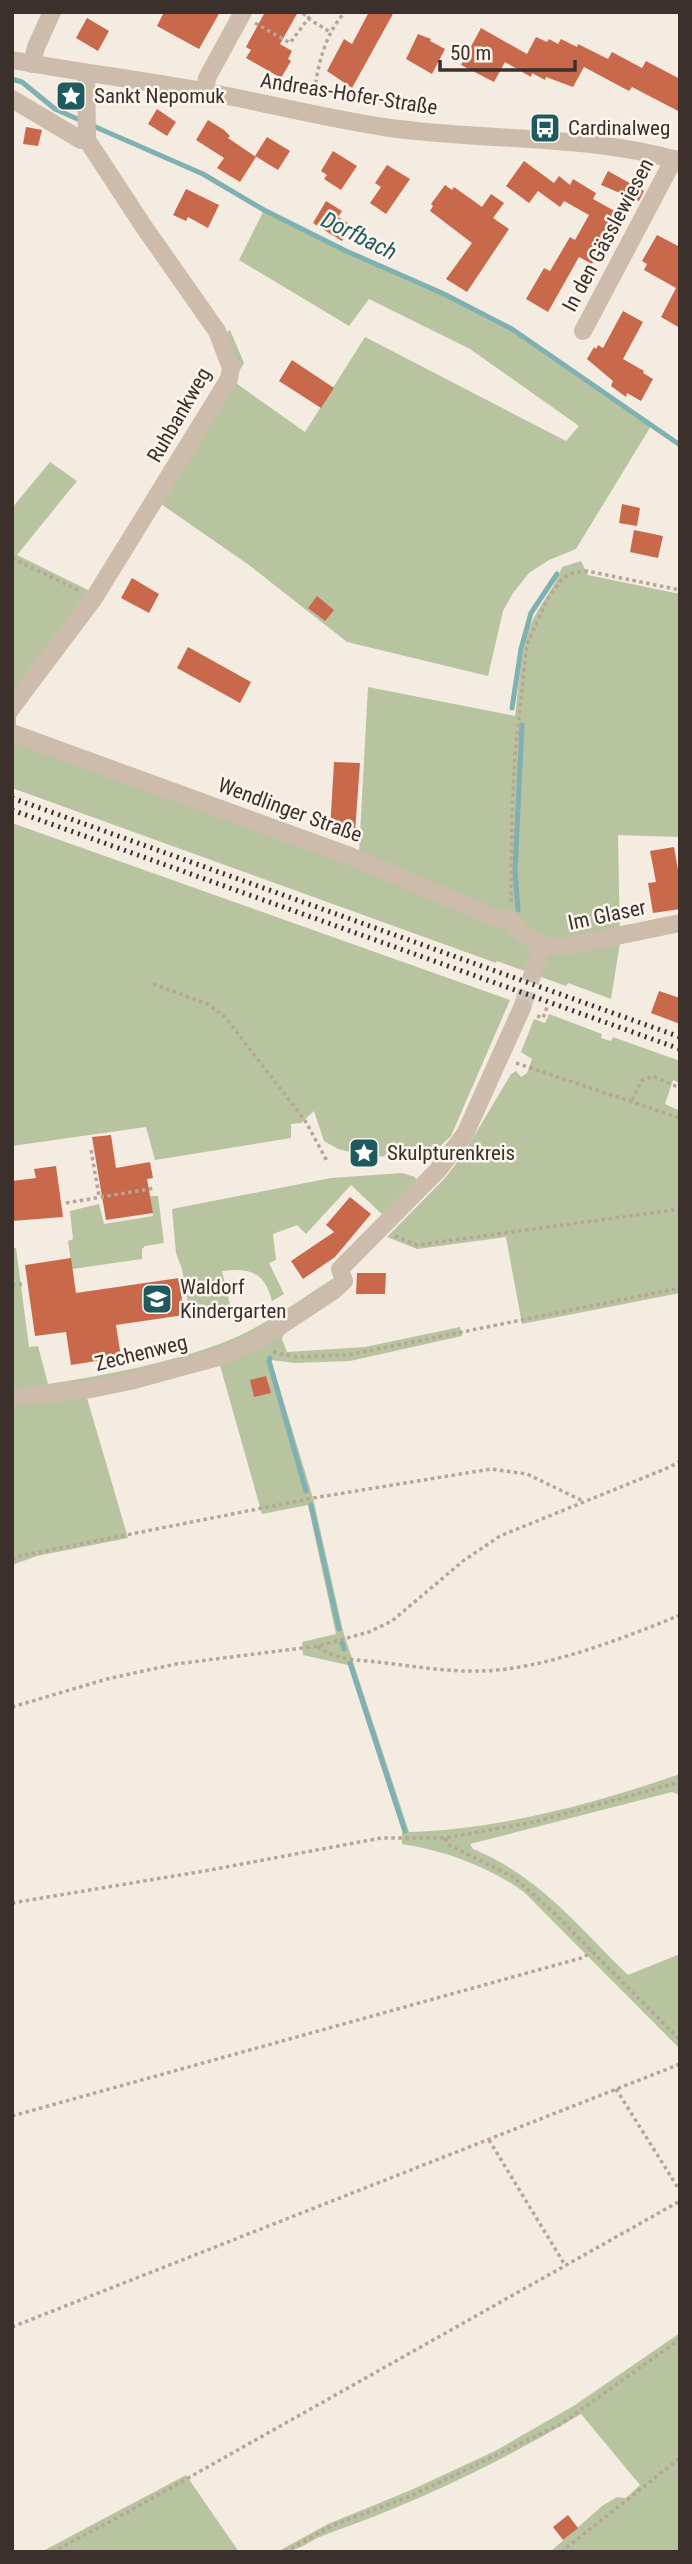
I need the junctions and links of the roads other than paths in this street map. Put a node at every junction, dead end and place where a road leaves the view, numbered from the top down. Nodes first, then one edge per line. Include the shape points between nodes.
1 (243, 12) edge
2 (50, 13) edge
3 (12, 60) edge
4 (32, 64) junction
5 (86, 73) junction
6 (205, 92) junction
7 (12, 99) edge
8 (87, 137) junction
9 (677, 160) edge
10 (583, 331) dead end
11 (12, 707) edge
12 (12, 733) edge
13 (680, 923) edge
14 (542, 946) junction
15 (533, 973) tunnel mouth
16 (522, 1008) tunnel mouth
17 (12, 1398) edge

1 - 6 street via 207,78
2 - 4 street
3 - 4 street, Andreas-Hofer-Straße
4 - 5 street, Andreas-Hofer-Straße
5 - 6 street, Andreas-Hofer-Straße
5 - 8 street
6 - 9 street, Andreas-Hofer-Straße via 385,127 576,141
7 - 8 street via 81,140
8 - 11 street, Ruhbankweg via 217,331 231,368 229,379 94,598
9 - 10 street, In den Gässlewiesen
12 - 14 street, Wendlinger Straße via 350,856 496,918 510,918
13 - 14 street, Im Glaser via 563,947
14 - 15 street
16 - 17 street, Zechenweg via 465,1134 438,1170 340,1269 344,1280 333,1291 256,1342 217,1358 86,1390

